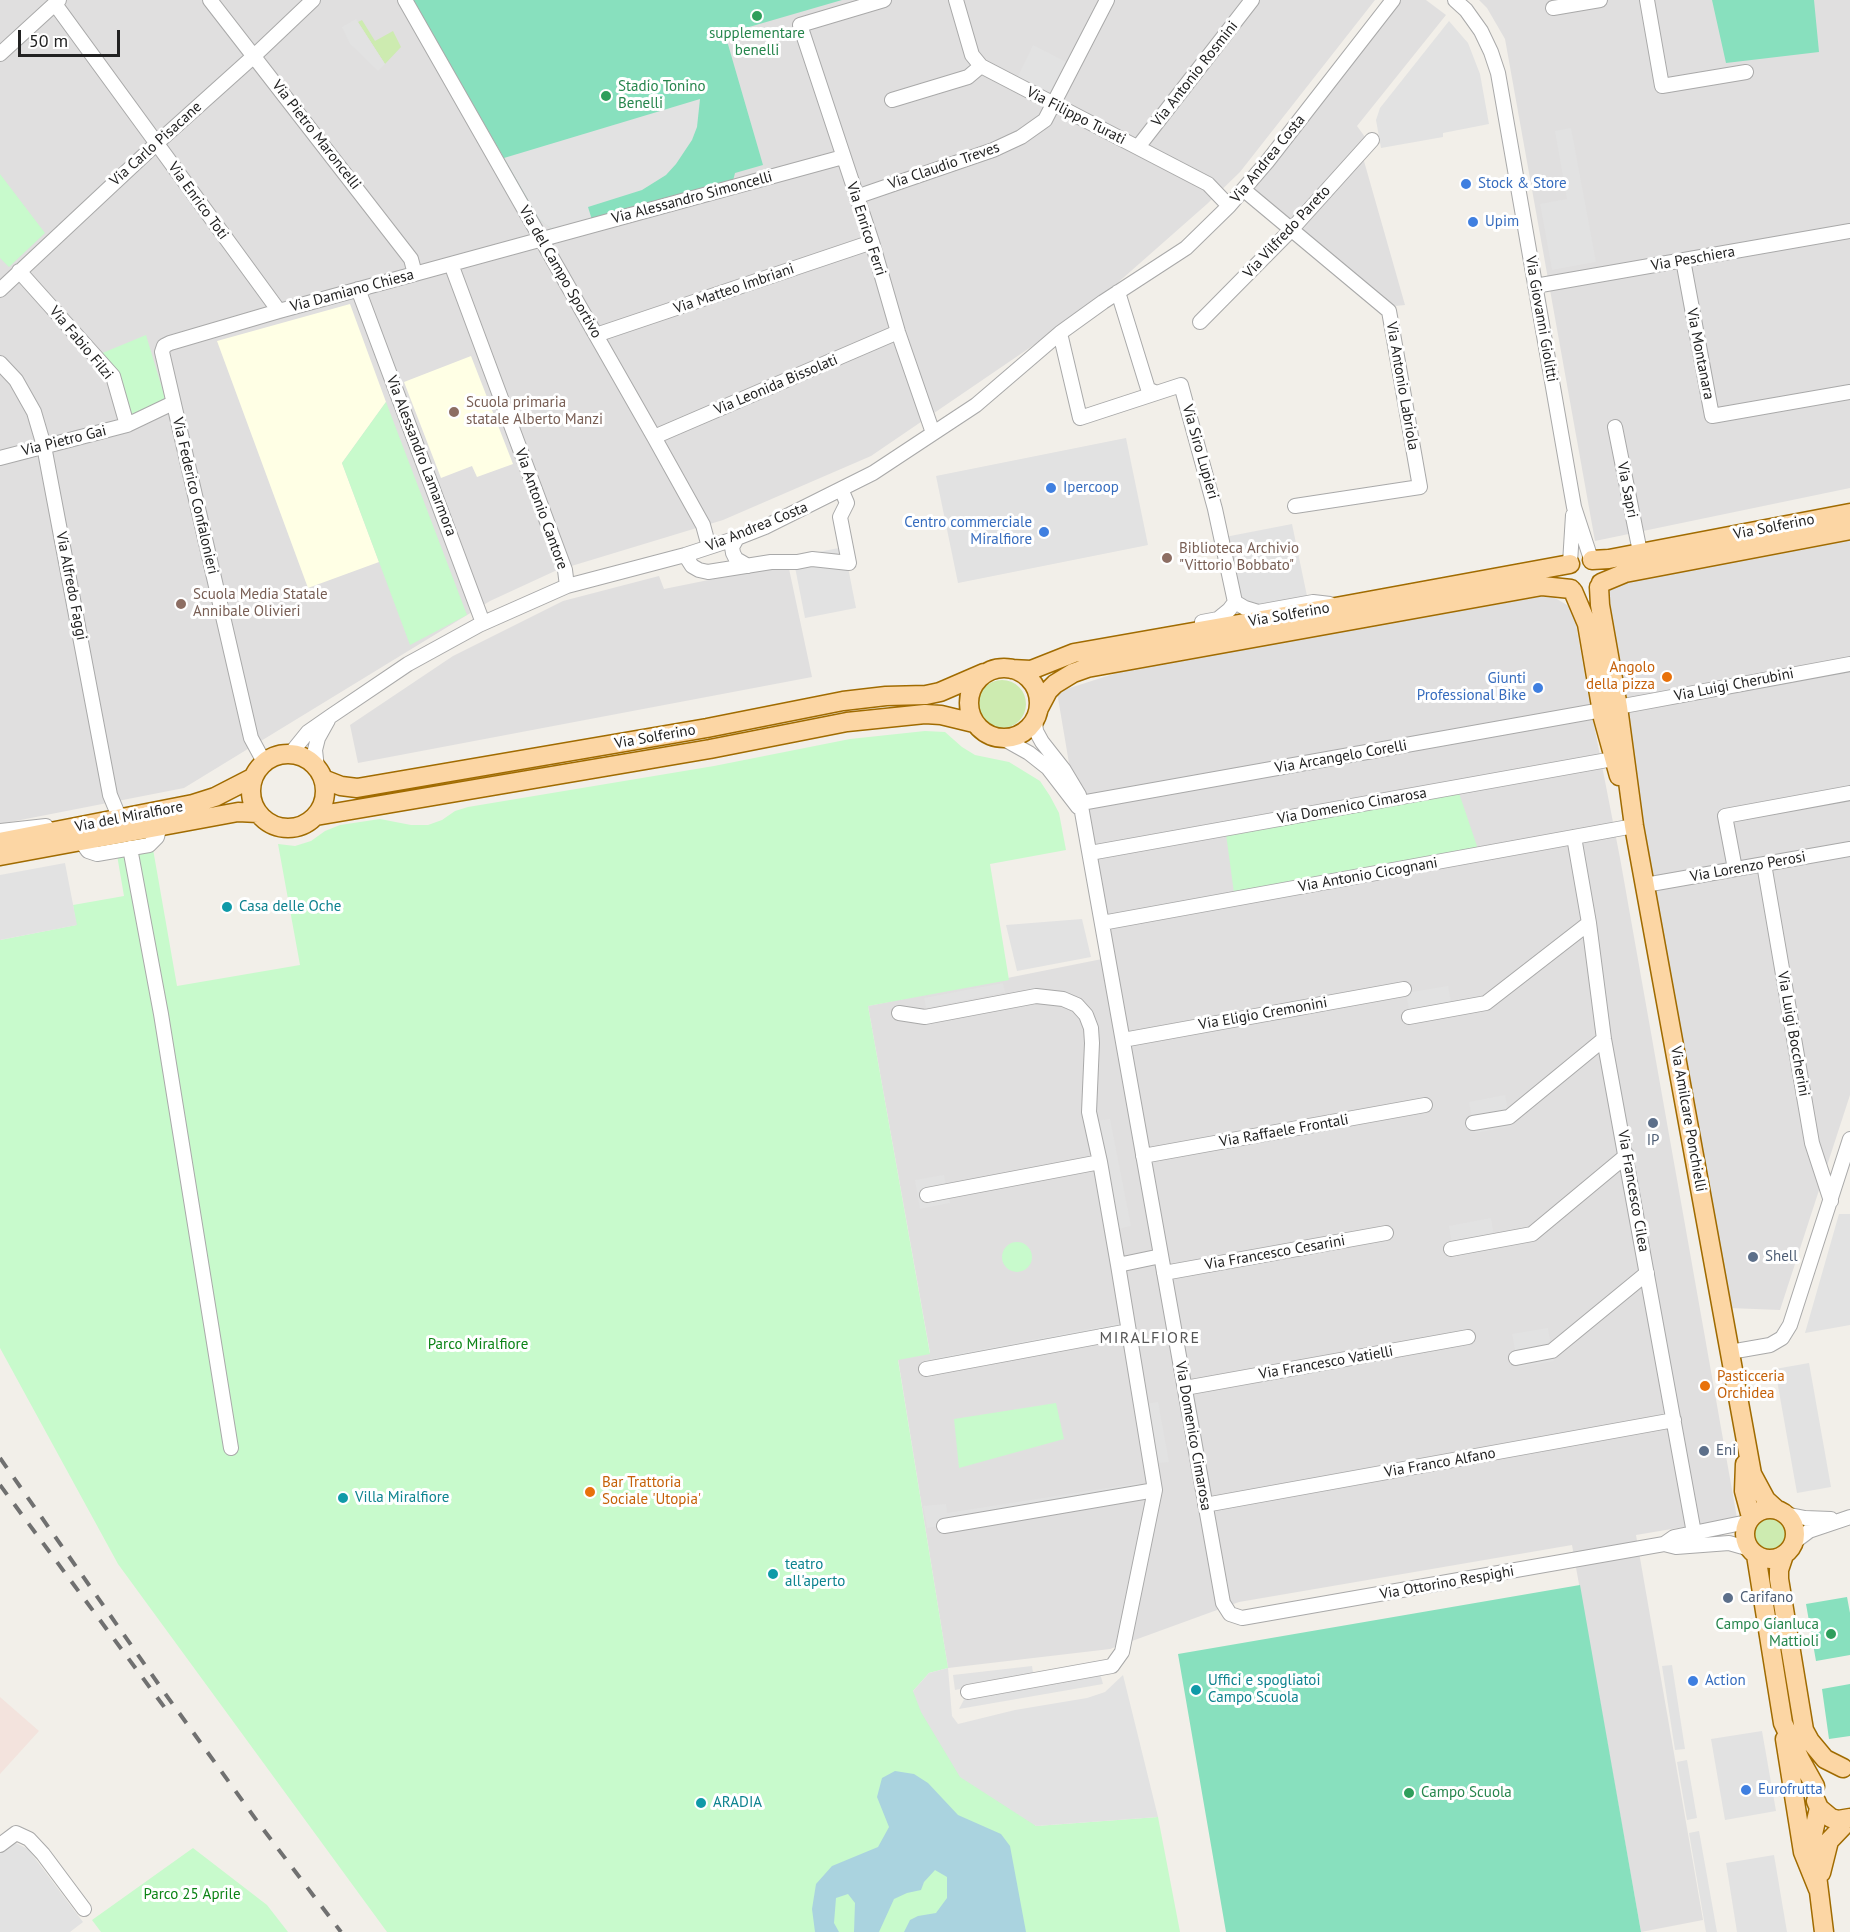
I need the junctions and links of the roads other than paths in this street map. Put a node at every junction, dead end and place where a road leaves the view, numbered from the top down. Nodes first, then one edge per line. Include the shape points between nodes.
1 (210, 0) edge
2 (313, 0) edge
3 (405, 0) edge
4 (884, 0) edge
5 (956, 0) edge
6 (1107, 0) edge
7 (1252, 0) edge
8 (1394, 0) edge
9 (1455, 0) edge
10 (1600, 0) edge
11 (1647, 0) edge
12 (57, 2) edge
13 (1553, 8) dead end
14 (0, 54) edge
15 (254, 56) junction
16 (981, 66) junction
17 (1746, 72) dead end
18 (892, 99) dead end
19 (1053, 104) junction
20 (1372, 141) dead end
21 (156, 144) junction
22 (1138, 147) junction
23 (843, 157) junction
24 (1244, 190) junction
25 (856, 197) junction
26 (1229, 206) junction
27 (1291, 230) junction
28 (1850, 231) edge
29 (542, 239) junction
30 (872, 243) junction
31 (1683, 260) junction
32 (451, 264) junction
33 (19, 271) junction
34 (415, 274) junction
35 (1535, 286) junction
36 (358, 289) junction
37 (0, 290) edge
38 (1118, 292) junction
39 (279, 311) junction
40 (1200, 322) dead end
41 (898, 332) junction
42 (1060, 333) junction
43 (596, 335) junction
44 (164, 346) joint
45 (0, 363) edge
46 (1850, 392) edge
47 (1156, 393) junction
48 (173, 403) junction
49 (128, 425) junction
50 (1615, 427) dead end
51 (933, 433) junction
52 (654, 437) junction
53 (44, 446) junction
54 (0, 458) edge
55 (841, 489) junction
56 (1295, 506) dead end
57 (1574, 507) junction
58 (1850, 513) edge
59 (1850, 530) edge
60 (737, 538) junction
61 (709, 547) junction
62 (1640, 552) junction
63 (685, 555) junction
64 (1592, 559) junction
65 (1570, 563) junction
66 (748, 566) junction
67 (1600, 585) junction
68 (567, 586) junction
69 (1572, 590) junction
70 (1235, 602) junction
71 (1341, 606) junction
72 (483, 623) junction
73 (1128, 643) junction
74 (1850, 664) edge
75 (1011, 669) junction
76 (984, 673) junction
77 (1610, 709) junction
78 (1037, 714) junction
79 (331, 716) junction
80 (974, 723) junction
81 (1004, 739) junction
82 (291, 753) junction
83 (1613, 759) junction
84 (264, 762) junction
85 (320, 773) junction
86 (252, 778) junction
87 (1850, 793) edge
88 (1081, 807) junction
89 (258, 813) junction
90 (316, 816) junction
91 (120, 819) junction
92 (160, 826) junction
93 (1634, 826) junction
94 (0, 831) edge
95 (79, 834) junction
96 (1574, 837) junction
97 (0, 842) edge
98 (129, 848) junction
99 (1850, 849) edge
100 (1090, 853) junction
101 (0, 855) edge
102 (0, 864) edge
103 (1764, 864) junction
104 (1735, 869) junction
105 (1645, 885) junction
106 (1589, 922) junction
107 (1102, 924) junction
108 (1404, 989) dead end
109 (899, 1013) dead end
110 (1409, 1017) dead end
111 (1604, 1039) junction
112 (1123, 1040) junction
113 (1425, 1106) dead end
114 (1473, 1123) dead end
115 (1850, 1139) edge
116 (1627, 1155) junction
117 (1143, 1156) junction
118 (1100, 1162) junction
119 (927, 1195) dead end
120 (1831, 1201) junction
121 (1386, 1233) dead end
122 (1451, 1249) dead end
123 (1161, 1256) junction
124 (1118, 1265) junction
125 (1164, 1273) junction
126 (1647, 1273) junction
127 (1129, 1331) junction
128 (1468, 1338) dead end
129 (1730, 1352) junction
130 (1516, 1358) dead end
131 (926, 1369) dead end
132 (1185, 1388) junction
133 (1740, 1411) junction
134 (1674, 1420) junction
135 (231, 1448) dead end
136 (1155, 1490) junction
137 (1205, 1505) junction
138 (1781, 1512) junction
139 (1846, 1518) edge
140 (1749, 1520) junction
141 (944, 1526) dead end
142 (1694, 1538) junction
143 (1788, 1549) junction
144 (1753, 1552) junction
145 (1230, 1614) joint
146 (968, 1692) dead end
147 (1783, 1723) junction
148 (1847, 1769) edge
149 (1815, 1786) junction
150 (1819, 1808) junction
151 (1850, 1819) edge
152 (0, 1845) edge
153 (1818, 1889) junction
154 (84, 1909) dead end
155 (1824, 1932) edge

1 - 15 street, Via Pietro Maroncelli
2 - 15 street, Via Carlo Pisacane
3 - 29 street, Via del Campo Sportivo
4 - 23 street, Via Enrico Ferri via 800,25
5 - 16 street via 972,55
6 - 19 street, Via Claudio Treves
7 - 22 street, Via Antonio Rosmini
8 - 24 street, Via Andrea Costa
9 - 35 street, Via Giovanni Giolitti via 1481,31 1498,73
10 - 13 street
11 - 17 street via 1662,87
12 - 14 street
12 - 21 street, Via Enrico Toti
15 - 21 street, Via Carlo Pisacane
15 - 34 street, Via Pietro Maroncelli via 411,259
16 - 18 street via 968,77
16 - 19 street, Via Filippo Turati
19 - 22 street, Via Filippo Turati
19 - 25 street, Via Claudio Treves via 1045,120 1021,137
20 - 27 street, Via Vilfredo Pareto
21 - 33 street, Via Carlo Pisacane
21 - 39 street, Via Enrico Toti
22 - 26 street, Via Filippo Turati via 1208,184
23 - 25 street, Via Enrico Ferri
23 - 29 street, Via Alessandro Simoncelli
24 - 26 street, Via Andrea Costa
24 - 27 street, Via Antonio Labriola
25 - 30 street, Via Enrico Ferri
26 - 38 street, Via Andrea Costa via 1186,248
27 - 40 street, Via Vilfredo Pareto
27 - 56 street, Via Antonio Labriola via 1389,311 1420,486
28 - 31 street, Via Peschiera
29 - 32 street, Via Damiano Chiesa
29 - 43 street, Via del Campo Sportivo
30 - 41 street, Via Enrico Ferri
30 - 43 street, Via Matteo Imbriani
31 - 35 street, Via Peschiera
31 - 46 street, Via Montanara via 1712,416
32 - 34 street, Via Damiano Chiesa
32 - 68 street, Via Antonio Cantore via 565,570
33 - 37 street, Via Carlo Pisacane
33 - 49 street, Via Fabio Filzi via 113,376
34 - 36 street, Via Damiano Chiesa
35 - 57 street, Via Giovanni Giolitti
36 - 39 street, Via Damiano Chiesa
36 - 72 street, Via Alessandro Lamarmora
38 - 42 street, Via Andrea Costa
38 - 47 street via 1148,389
39 - 44 street, Via Damiano Chiesa
41 - 51 street, Via Enrico Ferri
41 - 52 street, Via Leonida Bissolati
42 - 47 street, Via Siro Lupieri via 1080,418
42 - 51 street, Via Andrea Costa via 976,405
43 - 52 street, Via del Campo Sportivo
44 - 48 street, Via Federico Confalonieri
45 - 53 street, Via Alfredo Faggi via 16,380 34,412
47 - 70 street, Via Siro Lupieri via 1181,385 1215,509
48 - 49 street, Via Pietro Gai
48 - 84 street, Via Federico Confalonieri via 251,738
49 - 53 street, Via Pietro Gai
50 - 62 street, Via Sapri
51 - 55 street, Via Andrea Costa
52 - 61 street, Via del Campo Sportivo via 702,525
53 - 54 street, Via Pietro Gai
53 - 91 street, Via Alfredo Faggi via 110,795
55 - 60 street, Via Andrea Costa
55 - 66 street via 847,502 840,517 849,563 812,559
57 - 64 street, Via Giovanni Giolitti
57 - 65 street, Via Giovanni Giolitti
58 - 62 main road, Via Solferino
59 - 67 main road, Via Solferino via 1625,573
60 - 61 street, Via Andrea Costa
60 - 66 street via 733,553
61 - 63 street, Via Andrea Costa
62 - 64 main road, Via Solferino
63 - 66 street via 692,566 708,572
63 - 68 street, Via Andrea Costa
64 - 65 main road, Via Solferino via 1580,558
64 - 67 main road via 1602,572
65 - 69 main road via 1565,574
65 - 71 main road, Via Solferino
67 - 69 main road, Via Solferino via 1587,594
67 - 77 main road, Via Amilcare Ponchielli
68 - 72 street, Via Andrea Costa
69 - 77 main road, Via Amilcare Ponchielli via 1587,624
69 - 78 main road, Via Solferino via 1542,586 1088,668 1055,684
70 - 71 street via 1258,612 1313,602
70 - 73 street via 1218,619 1157,630
71 - 73 main road, Via Solferino
72 - 79 street, Via Andrea Costa via 401,669
73 - 75 main road, Via Solferino via 1074,653 1031,670
74 - 77 street, Via Luigi Cherubini
75 - 76 main road, Via Solferino
75 - 78 main road via 1030,679 1039,698
76 - 80 main road via 970,690 969,712
76 - 85 main road, Via Solferino via 926,695 843,701 357,788 341,786
77 - 83 main road, Via Amilcare Ponchielli
77 - 88 street, Via Arcangelo Corelli
77 - 93 main road, Via Amilcare Ponchielli
78 - 81 main road, Via Solferino via 1022,734
78 - 88 street, Via Domenico Cimarosa via 1036,731 1074,785
79 - 82 street, Via Andrea Costa via 308,732
79 - 85 street, Via Andrea Costa via 315,750
80 - 81 main road, Via Solferino via 987,734
80 - 90 main road, Via Solferino via 925,714 847,722
81 - 88 street, Via Domenico Cimarosa via 1048,768
82 - 84 main road
82 - 85 main road via 301,756
83 - 93 main road, Via Amilcare Ponchielli
83 - 100 street, Via Domenico Cimarosa
84 - 86 main road
85 - 90 main road via 325,798
86 - 89 main road via 252,802
86 - 91 main road, Via del Miralfiore via 215,798
87 - 104 street via 1725,816
88 - 100 street, Via Domenico Cimarosa
89 - 90 main road via 275,826 286,828 297,827
89 - 92 main road, Via del Miralfiore via 238,812
91 - 95 main road, Via del Miralfiore
92 - 95 main road, Via del Miralfiore
92 - 98 street, Via del Miralfiore via 149,845
93 - 96 street, Via Antonio Cicognani
93 - 105 main road, Via Amilcare Ponchielli
94 - 95 street via 36,826
95 - 97 main road, Via del Miralfiore
95 - 98 street, Via del Miralfiore via 88,850 97,854
95 - 101 main road, Via del Miralfiore
95 - 102 street, Via del Miralfiore via 45,856
96 - 106 street, Via Francesco Cilea
96 - 107 street, Via Antonio Cicognani
98 - 135 street via 161,1014
99 - 103 street, Via Lorenzo Perosi
100 - 107 street, Via Domenico Cimarosa
103 - 104 street, Via Lorenzo Perosi
103 - 120 street, Via Luigi Boccherini via 1812,1143
104 - 105 street, Via Lorenzo Perosi
105 - 129 main road, Via Amilcare Ponchielli
106 - 110 street via 1486,1003
106 - 111 street, Via Francesco Cilea
107 - 112 street, Via Domenico Cimarosa
108 - 112 street, Via Eligio Cremonini
109 - 118 street via 925,1017 1036,996 1077,1005 1091,1028 1089,1112
111 - 114 street via 1509,1117
111 - 116 street, Via Francesco Cilea
112 - 117 street, Via Domenico Cimarosa
113 - 117 street, Via Raffaele Frontali
115 - 120 street
116 - 122 street via 1532,1234
116 - 126 street, Via Francesco Cilea
117 - 123 street, Via Domenico Cimarosa
118 - 119 street
118 - 124 street
120 - 129 street via 1790,1325 1782,1338 1770,1345
121 - 125 street, Via Francesco Cesarini
123 - 124 street
123 - 125 street, Via Domenico Cimarosa
124 - 127 street
125 - 132 street, Via Domenico Cimarosa
126 - 130 street via 1552,1351
126 - 134 street, Via Francesco Cilea
127 - 131 street
127 - 136 street
128 - 132 street, Via Francesco Vatielli
129 - 133 main road, Via Amilcare Ponchielli
132 - 137 street, Via Domenico Cimarosa
133 - 138 main road, Via Amilcare Ponchielli via 1752,1474 1766,1500
133 - 140 main road, Via Amilcare Ponchielli
134 - 137 street, Via Franco Alfano
134 - 142 street, Via Francesco Cilea
136 - 141 street
136 - 146 street via 1122,1653 1112,1666
137 - 145 street, Via Domenico Cimarosa via 1223,1603
138 - 139 street via 1805,1518
138 - 140 main road via 1763,1510
138 - 143 main road, Via Amilcare Ponchielli via 1794,1528
139 - 143 street via 1809,1531
140 - 142 street, Via Ottorino Respighi
140 - 144 main road, Via Amilcare Ponchielli via 1745,1536
142 - 144 street, Via Ottorino Respighi via 1729,1543
142 - 145 street, Via Ottorino Respighi via 1676,1547 1664,1544 1242,1618
143 - 144 main road via 1770,1559
143 - 148 main road, Via Amilcare Ponchielli via 1779,1579 1804,1730 1825,1759
144 - 147 main road, Via Amilcare Ponchielli
147 - 149 main road, Via Amilcare Ponchielli
147 - 153 main road via 1803,1852
148 - 149 main road, Via Amilcare Ponchielli via 1826,1772
149 - 150 main road, Via Amilcare Ponchielli
150 - 151 main road, Via Amilcare Ponchielli via 1831,1818
150 - 153 main road, Via Amilcare Ponchielli via 1813,1834
151 - 153 main road, Via Amilcare Ponchielli via 1829,1841
152 - 154 street via 16,1833 28,1839
153 - 155 main road, Via Amilcare Ponchielli

